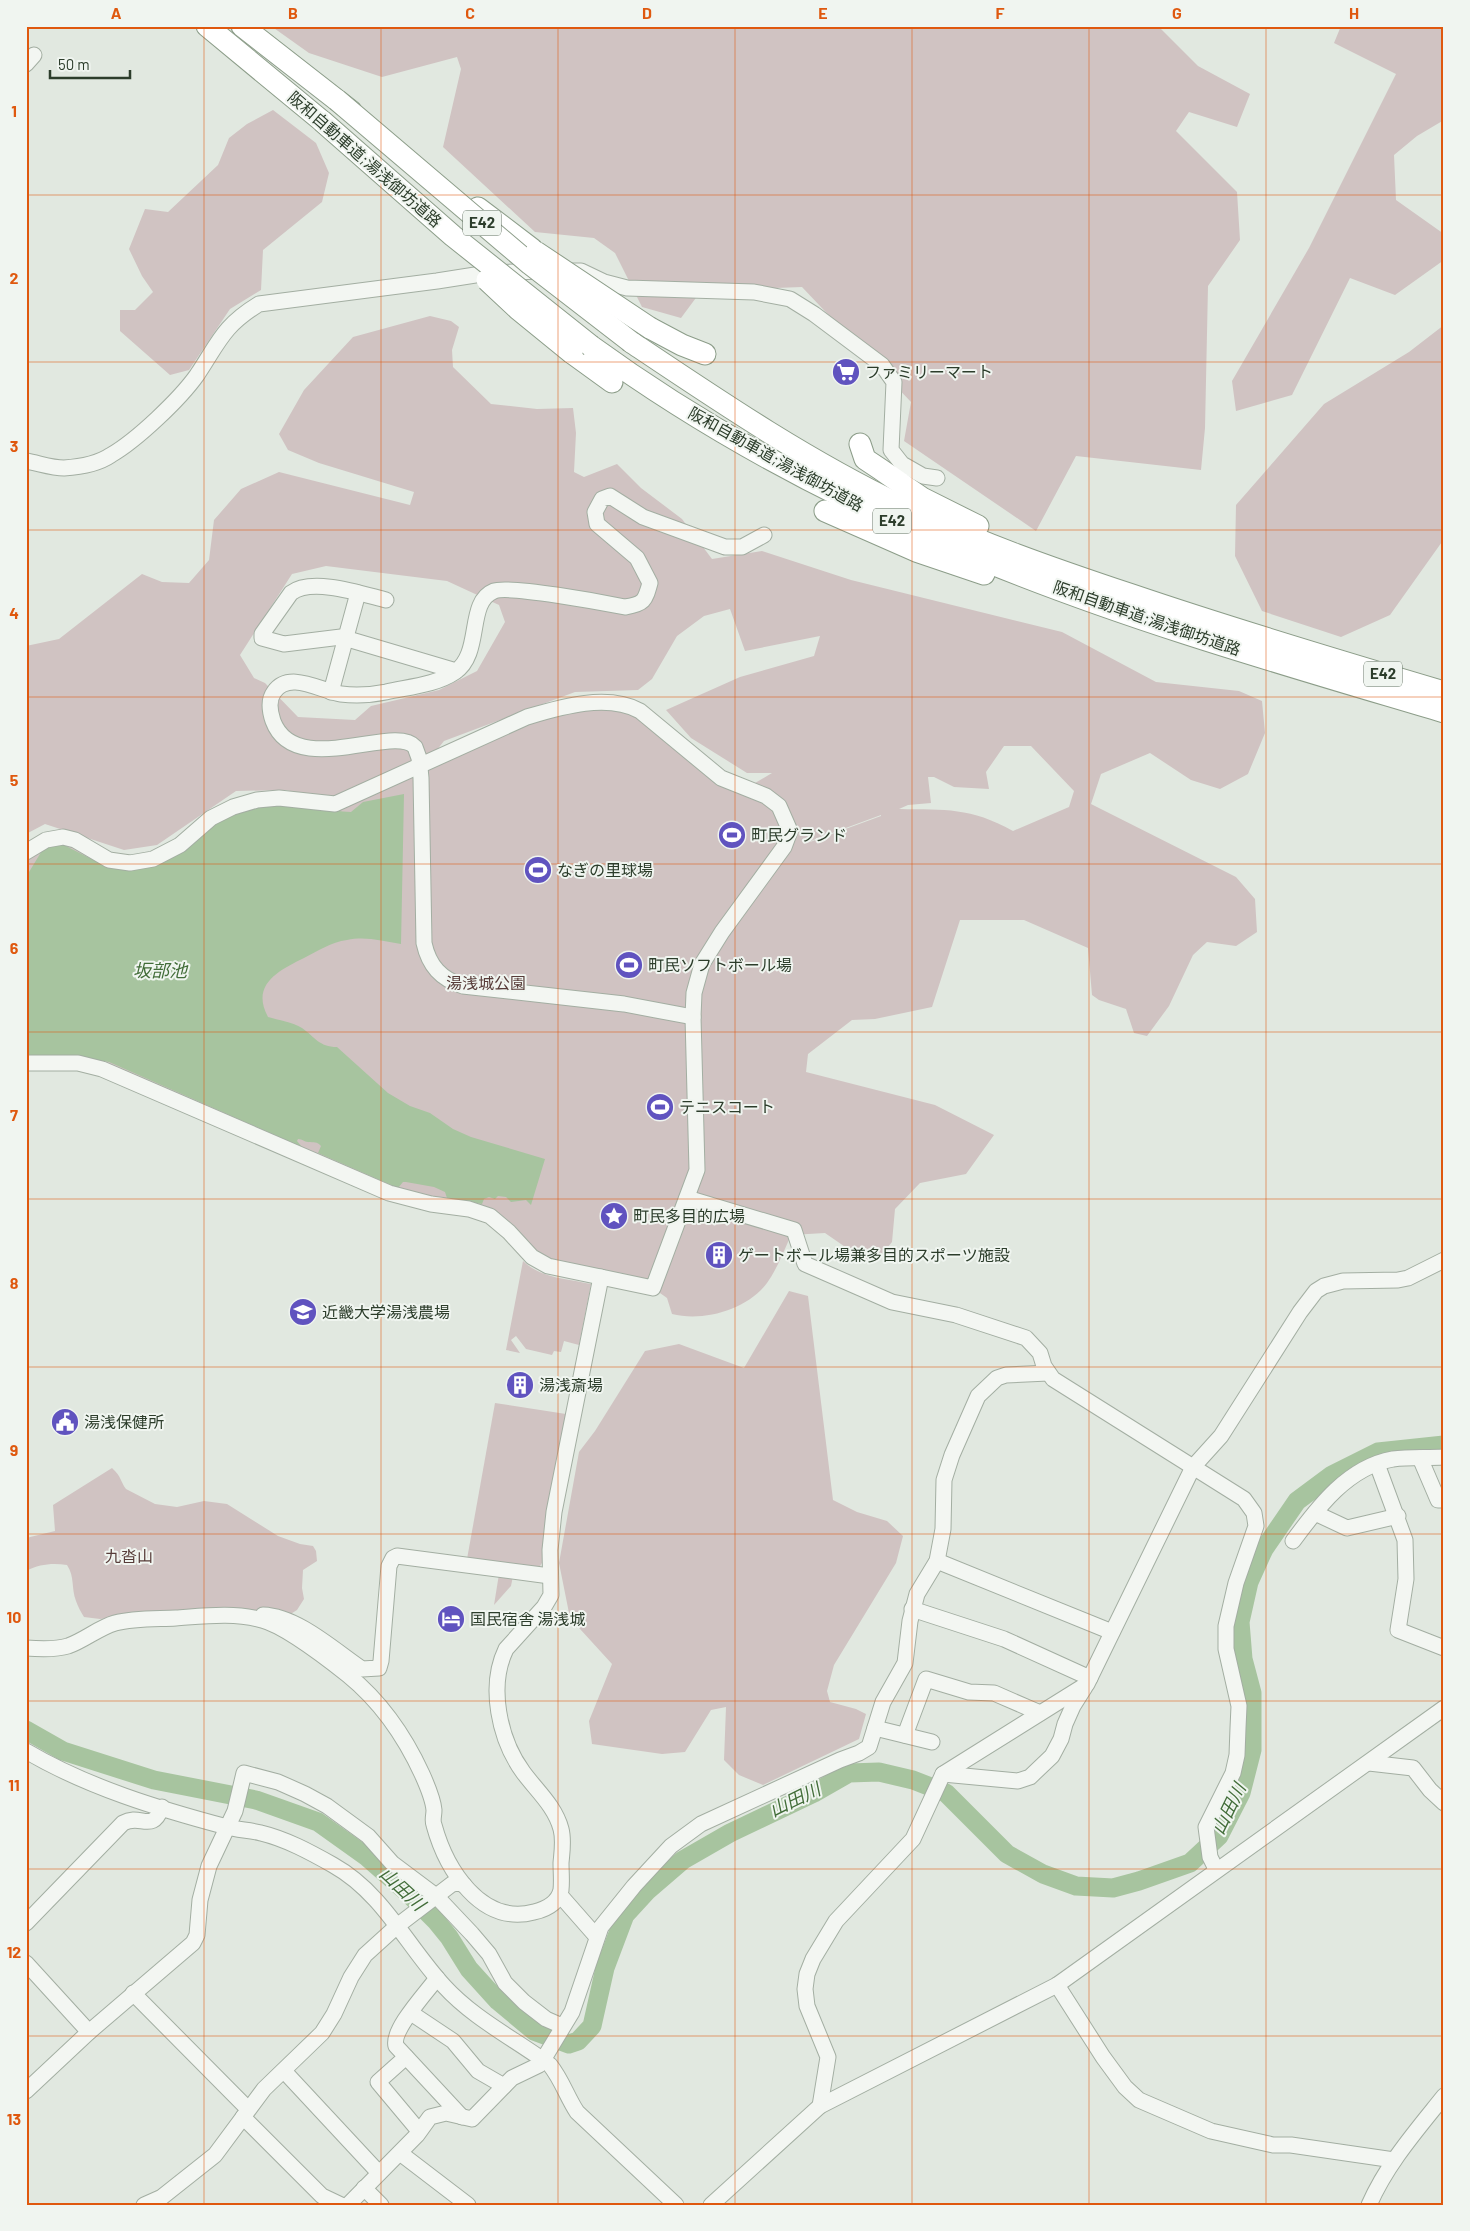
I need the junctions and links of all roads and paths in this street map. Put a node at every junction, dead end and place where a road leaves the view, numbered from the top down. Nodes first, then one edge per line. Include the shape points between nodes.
1 (207, 26) edge
2 (242, 26) edge
3 (337, 100) junction
4 (582, 349) junction
5 (705, 354) dead end
6 (612, 382) dead end
7 (860, 444) dead end
8 (26, 461) edge
9 (937, 478) dead end
10 (825, 511) dead end
11 (764, 535) dead end
12 (358, 593) junction
13 (386, 600) dead end
14 (1158, 604) junction
15 (1131, 615) junction
16 (1223, 635) junction
17 (345, 638) junction
18 (1322, 665) junction
19 (456, 671) junction
20 (332, 692) junction
21 (1444, 692) edge
22 (1444, 712) edge
23 (420, 765) junction
24 (26, 852) edge
25 (693, 1017) junction
26 (26, 1063) edge
27 (687, 1198) junction
28 (1444, 1260) edge
29 (600, 1277) junction
30 (1048, 1373) junction
31 (1444, 1457) edge
32 (1420, 1458) junction
33 (1376, 1464) junction
34 (1193, 1467) junction
35 (1444, 1500) edge
36 (1315, 1513) junction
37 (1398, 1516) junction
38 (1293, 1541) dead end
39 (937, 1561) junction
40 (550, 1576) junction
41 (912, 1609) junction
42 (244, 1617) junction
43 (1112, 1632) junction
44 (26, 1648) edge
45 (1444, 1648) edge
46 (1088, 1681) junction
47 (1444, 1708) edge
48 (1040, 1713) junction
49 (875, 1728) junction
50 (905, 1735) junction
51 (932, 1742) dead end
52 (26, 1751) edge
53 (1368, 1763) junction
54 (942, 1775) junction
55 (1444, 1803) edge
56 (162, 1807) junction
57 (228, 1828) junction
58 (1216, 1869) junction
59 (464, 1886) junction
60 (560, 1896) junction
61 (433, 1898) junction
62 (26, 1923) edge
63 (401, 1923) junction
64 (596, 1936) junction
65 (26, 1963) edge
66 (437, 1978) junction
67 (1057, 1985) junction
68 (133, 1993) junction
69 (412, 2013) junction
70 (561, 2029) junction
71 (89, 2032) junction
72 (406, 2057) junction
73 (545, 2057) junction
74 (284, 2071) junction
75 (504, 2086) junction
76 (26, 2091) edge
77 (1444, 2096) edge
78 (820, 2106) junction
79 (246, 2113) junction
80 (463, 2118) junction
81 (419, 2131) junction
82 (400, 2153) junction
83 (1394, 2160) junction
84 (379, 2174) junction
85 (364, 2188) junction
86 (147, 2204) edge
87 (341, 2205) edge
88 (348, 2205) edge
89 (381, 2205) edge
90 (468, 2205) edge
91 (676, 2205) edge
92 (711, 2205) edge
93 (1369, 2205) edge

1 - 4 highway, 阪和自動車道;湯浅御坊道路 / E42, bridge via 377,168
2 - 3 highway, 阪和自動車道;湯浅御坊道路 / E42
3 - 5 highway, bridge via 532,249 650,328
3 - 14 highway, 阪和自動車道;湯浅御坊道路 / E42, bridge via 530,264 631,342 762,430 868,489 944,526 1013,554
4 - 6 highway
4 - 15 highway, 阪和自動車道;湯浅御坊道路 / E42 via 842,498 987,562
7 - 14 highway via 865,459 922,498
8 - 9 street via 61,468 86,465 110,456 144,431 170,405 196,376 221,335 240,316 259,304 488,273 582,271 604,282 628,288 754,292 790,299 882,365 894,382 892,450 902,464 923,476
10 - 15 highway via 966,569
11 - 19 street via 742,547 725,547 643,517 610,496 602,499 595,512 598,524 637,558 650,583 646,597 640,604 625,607 495,590 481,604 471,651 466,663
12 - 13 street
12 - 17 street
12 - 17 street via 323,586 293,591 261,636 264,640 284,644
14 - 16 highway, 阪和自動車道;湯浅御坊道路 / E42
15 - 16 highway, 阪和自動車道;湯浅御坊道路 / E42
16 - 18 highway, 阪和自動車道;湯浅御坊道路 / E42
17 - 19 street
17 - 20 street
18 - 21 highway, 阪和自動車道;湯浅御坊道路 / E42
18 - 22 highway, 阪和自動車道;湯浅御坊道路 / E42
19 - 20 street via 438,680 383,693
20 - 23 street via 295,682 282,684 270,699 274,723 292,741 316,749 406,741 416,747
23 - 24 street via 335,804 279,798 238,806 211,818 164,855 142,862 109,860 75,840 63,837 46,840
23 - 25 street via 424,943 428,958 440,974 463,986 624,1004
23 - 25 street via 527,717 574,706 619,704 646,715 721,778 766,796 779,806 788,823 788,839 702,964 694,993
25 - 27 street via 698,1161
26 - 29 street via 78,1063 102,1069 389,1193 479,1211 500,1222 539,1262
27 - 29 street via 653,1288
27 - 30 street via 794,1230 805,1264 872,1294 892,1302 956,1315 1026,1338 1040,1353
28 - 34 street via 1403,1279 1343,1280 1316,1291 1221,1436
29 - 40 street via 554,1512
30 - 34 street via 1060,1384
30 - 39 street via 1006,1375 997,1378 978,1396 944,1480 943,1529
31 - 32 street
32 - 33 street
32 - 35 street via 1438,1500
33 - 36 street via 1351,1477
33 - 37 street
34 - 43 street
34 - 58 street via 1244,1499 1254,1513 1256,1526 1236,1583 1226,1626 1226,1649 1239,1706 1237,1755 1233,1773 1206,1827 1210,1857
36 - 37 street via 1347,1528
36 - 38 street
37 - 45 street via 1406,1556 1398,1630
39 - 41 street
39 - 43 street
40 - 42 street via 393,1558 389,1566 381,1661 376,1670 362,1669 282,1617 263,1614
40 - 60 street via 552,1595 506,1649 498,1681 500,1718 511,1752 554,1812 561,1829
41 - 46 street via 1004,1639
41 - 49 street via 905,1663 888,1692
42 - 44 street via 206,1616 117,1623 66,1647
42 - 59 street via 264,1620 285,1630 348,1674 375,1700 422,1773 433,1807 436,1831
43 - 46 street
46 - 48 street
46 - 54 street via 1073,1706 1052,1756 1030,1777 1018,1781
47 - 53 street
48 - 50 street via 994,1693 969,1692 926,1679
48 - 54 street
49 - 50 street
49 - 64 street via 869,1747 864,1751 687,1833 634,1886 606,1918
50 - 51 street
52 - 56 street via 60,1769
53 - 55 street via 1413,1768
53 - 58 street
54 - 78 street via 913,1839 836,1921 807,1974 807,2006 828,2057
56 - 57 street
56 - 62 street via 152,1822 132,1819 123,1823
57 - 61 street via 244,1773 278,1782 327,1806 368,1836 392,1863
57 - 63 street via 260,1832 335,1866
57 - 68 street via 209,1866 193,1943
58 - 67 street
59 - 60 street via 496,1911 509,1914 548,1908
59 - 61 street via 454,1883
60 - 64 street
61 - 63 street
61 - 70 street via 489,1954 505,1983 524,2002
63 - 66 street
63 - 74 street via 365,1955 328,2024
64 - 70 street via 572,2012
65 - 71 street
66 - 69 street
66 - 73 street via 458,2000 503,2034
67 - 78 street
67 - 83 street via 1103,2058 1139,2100 1211,2131 1273,2145
68 - 71 street
68 - 79 street
69 - 72 street via 399,2028 394,2041
69 - 75 street via 453,2041 478,2071
70 - 73 street
71 - 76 street
72 - 80 street
72 - 81 street via 378,2082
73 - 75 street via 539,2065 516,2075
73 - 91 street via 577,2112
74 - 79 street via 264,2089
74 - 84 street
75 - 80 street via 476,2117
77 - 83 street
78 - 92 street
79 - 86 street via 204,2165
79 - 87 street via 322,2196
80 - 81 street via 437,2114 427,2120
81 - 82 street
82 - 84 street
82 - 90 street
83 - 93 street
84 - 85 street
85 - 88 street
85 - 89 street

